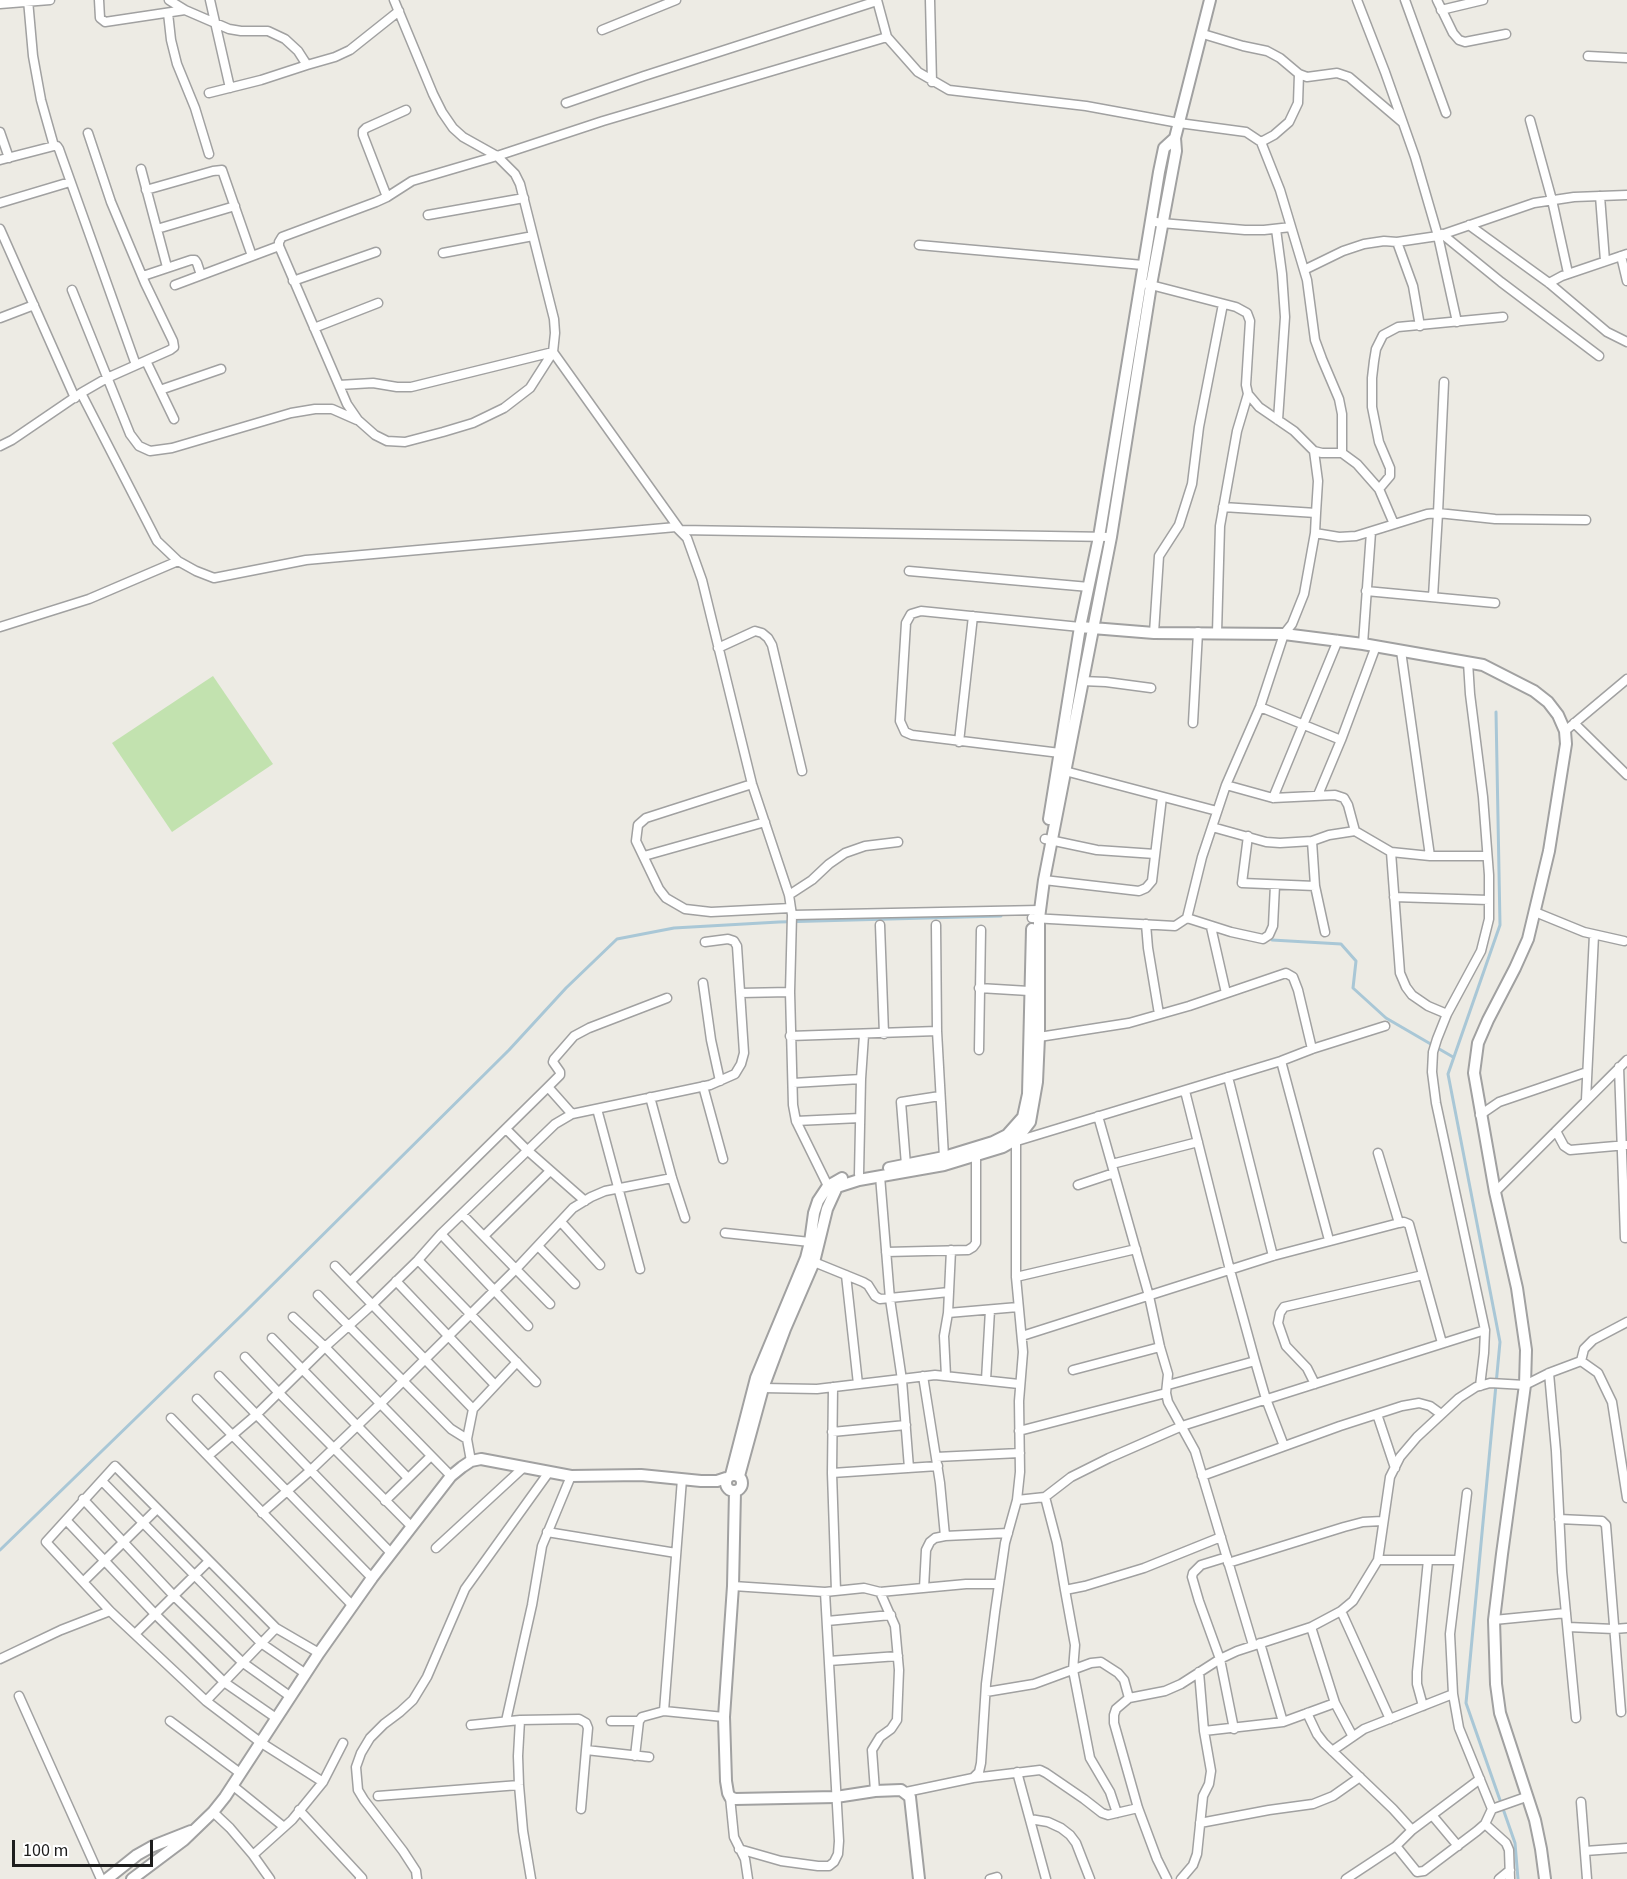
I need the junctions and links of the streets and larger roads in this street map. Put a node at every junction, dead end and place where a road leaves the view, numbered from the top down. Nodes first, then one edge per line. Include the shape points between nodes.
1 (50, 0) edge
2 (99, 0) edge
3 (169, 0) edge
4 (210, 0) edge
5 (394, 0) edge
6 (676, 0) edge
7 (877, 0) edge
8 (930, 0) edge
9 (1210, 0) edge
10 (1357, 0) edge
11 (1405, 0) edge
12 (1437, 0) edge
13 (1483, 0) edge
14 (28, 1) edge
15 (0, 4) edge
16 (185, 10) junction
17 (1441, 10) junction
18 (399, 11) junction
19 (168, 14) junction
20 (214, 23) junction
21 (602, 30) dead end
22 (1203, 34) junction
23 (1506, 34) dead end
24 (887, 37) junction
25 (1588, 56) dead end
26 (1627, 58) edge
27 (307, 65) junction
28 (1299, 74) junction
29 (932, 82) junction
30 (230, 88) junction
31 (209, 93) dead end
32 (566, 103) dead end
33 (406, 110) dead end
34 (1446, 113) dead end
35 (1530, 120) dead end
36 (1179, 123) junction
37 (1403, 123) junction
38 (0, 132) edge
39 (88, 133) dead end
40 (1261, 142) junction
41 (54, 146) junction
42 (209, 153) dead end
43 (497, 156) junction
44 (4, 159) edge
45 (141, 169) dead end
46 (70, 182) junction
47 (146, 190) junction
48 (1627, 195) edge
49 (1600, 196) junction
50 (387, 198) junction
51 (524, 198) junction
52 (1552, 200) junction
53 (0, 203) edge
54 (235, 206) junction
55 (428, 215) dead end
56 (1156, 222) junction
57 (1464, 226) junction
58 (1291, 227) junction
59 (0, 229) edge
60 (157, 229) junction
61 (1276, 229) junction
62 (1442, 234) junction
63 (533, 236) junction
64 (1397, 242) junction
65 (919, 245) dead end
66 (279, 246) junction
67 (376, 252) dead end
68 (443, 253) dead end
69 (1624, 255) edge
70 (252, 256) junction
71 (1605, 261) junction
72 (1143, 265) junction
73 (167, 267) junction
74 (1304, 270) junction
75 (1568, 273) junction
76 (201, 275) junction
77 (143, 276) junction
78 (293, 281) junction
79 (1627, 281) edge
80 (1146, 283) junction
81 (1549, 283) junction
82 (175, 285) dead end
83 (72, 290) dead end
84 (378, 303) dead end
85 (1223, 304) junction
86 (34, 305) junction
87 (1503, 317) dead end
88 (0, 318) edge
89 (1457, 322) junction
90 (1420, 326) junction
91 (314, 328) junction
92 (1627, 342) edge
93 (553, 352) junction
94 (1599, 356) dead end
95 (146, 361) junction
96 (136, 365) junction
97 (221, 369) dead end
98 (107, 378) junction
99 (1444, 382) dead end
100 (339, 385) junction
101 (160, 390) junction
102 (1248, 394) junction
103 (78, 395) junction
104 (174, 419) dead end
105 (358, 420) junction
106 (1278, 420) junction
107 (0, 446) edge
108 (1314, 451) junction
109 (1342, 453) junction
110 (1379, 489) junction
111 (1223, 507) junction
112 (1316, 513) junction
113 (1438, 513) junction
114 (1586, 520) dead end
115 (1394, 524) junction
116 (680, 530) junction
117 (1371, 532) junction
118 (1315, 533) junction
119 (1105, 537) junction
120 (178, 561) junction
121 (909, 571) dead end
122 (1098, 572) junction
123 (1089, 587) junction
124 (1366, 591) junction
125 (1433, 597) junction
126 (1496, 603) dead end
127 (974, 616) junction
128 (0, 627) edge
129 (1080, 627) junction
130 (1092, 628) junction
131 (1198, 632) junction
132 (1154, 633) junction
133 (1217, 633) junction
134 (1284, 634) junction
135 (1338, 640) junction
136 (1363, 644) junction
137 (1376, 646) junction
138 (718, 648) junction
139 (1401, 651) junction
140 (1468, 662) junction
141 (1627, 679) edge
142 (1082, 681) junction
143 (1151, 688) dead end
144 (1260, 707) junction
145 (1193, 723) dead end
146 (1574, 723) junction
147 (1304, 725) junction
148 (1565, 731) junction
149 (1341, 740) junction
150 (959, 742) junction
151 (1060, 753) junction
152 (1061, 770) junction
153 (802, 771) dead end
154 (1627, 775) edge
155 (752, 784) junction
156 (1226, 785) junction
157 (1318, 795) junction
158 (1162, 796) junction
159 (1273, 798) junction
160 (1217, 811) junction
161 (765, 822) junction
162 (1212, 827) junction
163 (1355, 831) junction
164 (1248, 837) junction
165 (1049, 839) junction
166 (1312, 841) junction
167 (898, 842) dead end
168 (1391, 852) junction
169 (1155, 854) junction
170 (644, 856) junction
171 (1430, 856) junction
172 (1487, 856) junction
173 (1044, 880) junction
174 (1275, 885) junction
175 (1315, 886) junction
176 (789, 895) junction
177 (1394, 897) junction
178 (1489, 900) junction
179 (792, 911) junction
180 (1535, 912) junction
181 (1036, 914) junction
182 (1187, 918) junction
183 (1146, 924) junction
184 (880, 925) dead end
185 (936, 925) dead end
186 (1211, 927) junction
187 (981, 930) dead end
188 (1325, 932) dead end
189 (1594, 935) junction
190 (1624, 941) dead end
191 (705, 942) dead end
192 (704, 983) dead end
193 (979, 988) junction
194 (1029, 991) junction
195 (790, 992) junction
196 (740, 993) junction
197 (1226, 993) junction
198 (667, 998) dead end
199 (1159, 1014) junction
200 (1447, 1014) junction
201 (1385, 1026) dead end
202 (937, 1031) junction
203 (884, 1034) junction
204 (864, 1035) junction
205 (790, 1036) junction
206 (1039, 1037) junction
207 (1312, 1049) junction
208 (979, 1050) dead end
209 (1627, 1060) edge
210 (1281, 1061) junction
211 (1618, 1067) junction
212 (1587, 1072) junction
213 (1228, 1077) junction
214 (861, 1079) junction
215 (720, 1081) junction
216 (793, 1083) junction
217 (703, 1086) junction
218 (548, 1087) junction
219 (1185, 1091) junction
220 (940, 1096) junction
221 (650, 1097) junction
222 (1586, 1100) junction
223 (597, 1109) junction
224 (572, 1114) junction
225 (1480, 1115) junction
226 (1098, 1116) junction
227 (860, 1118) junction
228 (796, 1121) junction
229 (506, 1129) junction
230 (1556, 1131) junction
231 (1016, 1136) junction
232 (1198, 1142) junction
233 (1624, 1145) edge
234 (527, 1150) junction
235 (1378, 1153) dead end
236 (976, 1156) junction
237 (944, 1157) junction
238 (723, 1159) dead end
239 (906, 1165) junction
240 (1113, 1168) junction
241 (550, 1171) junction
242 (859, 1174) junction
243 (880, 1176) junction
244 (672, 1178) junction
245 (1078, 1185) dead end
246 (828, 1186) junction
247 (619, 1189) junction
248 (1495, 1192) junction
249 (585, 1201) junction
250 (462, 1214) junction
251 (685, 1218) dead end
252 (561, 1222) junction
253 (1398, 1223) junction
254 (725, 1233) dead end
255 (441, 1234) junction
256 (484, 1236) junction
257 (1625, 1238) dead end
258 (1329, 1240) junction
259 (810, 1242) junction
260 (538, 1246) junction
261 (1136, 1249) junction
262 (951, 1250) junction
263 (886, 1252) junction
264 (1273, 1256) junction
265 (418, 1260) junction
266 (809, 1260) junction
267 (600, 1265) dead end
268 (334, 1266) dead end
269 (516, 1269) junction
270 (640, 1269) dead end
271 (1230, 1270) junction
272 (846, 1275) junction
273 (1423, 1275) junction
274 (1016, 1277) junction
275 (351, 1281) junction
276 (396, 1281) junction
277 (575, 1284) dead end
278 (494, 1290) junction
279 (949, 1292) junction
280 (318, 1295) dead end
281 (1149, 1296) junction
282 (890, 1299) junction
283 (373, 1304) junction
284 (550, 1304) dead end
285 (1018, 1307) junction
286 (990, 1310) junction
287 (948, 1313) junction
288 (470, 1314) junction
289 (293, 1317) dead end
290 (1627, 1322) edge
291 (348, 1325) junction
292 (528, 1326) dead end
293 (1485, 1330) junction
294 (448, 1335) junction
295 (1022, 1336) junction
296 (272, 1338) dead end
297 (1442, 1343) junction
298 (325, 1347) junction
299 (1160, 1347) junction
300 (245, 1357) dead end
301 (425, 1358) junction
302 (1255, 1361) junction
303 (1581, 1361) junction
304 (517, 1362) junction
305 (302, 1369) junction
306 (1073, 1370) dead end
307 (1548, 1373) junction
308 (923, 1376) junction
309 (946, 1376) junction
310 (219, 1377) dead end
311 (402, 1380) junction
312 (902, 1380) junction
313 (986, 1380) junction
314 (536, 1382) dead end
315 (495, 1384) junction
316 (858, 1384) junction
317 (1019, 1384) junction
318 (1315, 1384) junction
319 (1523, 1385) junction
320 (1480, 1386) junction
321 (833, 1387) junction
322 (763, 1388) junction
323 (1167, 1389) junction
324 (279, 1393) junction
325 (197, 1399) dead end
326 (1266, 1399) junction
327 (381, 1403) junction
328 (473, 1409) junction
329 (1377, 1414) junction
330 (1441, 1414) junction
331 (256, 1415) junction
332 (171, 1418) dead end
333 (357, 1425) junction
334 (906, 1425) junction
335 (1182, 1426) junction
336 (1019, 1431) junction
337 (832, 1432) junction
338 (232, 1435) junction
339 (1627, 1435) edge
340 (1617, 1438) junction
341 (467, 1439) junction
342 (1284, 1446) junction
343 (333, 1448) junction
344 (1020, 1453) junction
345 (208, 1455) junction
346 (431, 1456) junction
347 (471, 1461) junction
348 (937, 1462) junction
349 (524, 1467) junction
350 (909, 1468) junction
351 (1395, 1468) junction
352 (311, 1470) junction
353 (549, 1472) junction
354 (832, 1473) junction
355 (451, 1476) junction
356 (571, 1476) junction
357 (732, 1476) junction
358 (1202, 1476) junction
359 (408, 1478) junction
360 (682, 1479) junction
361 (102, 1481) junction
362 (287, 1492) junction
363 (1467, 1493) dead end
364 (1045, 1497) junction
365 (1627, 1498) edge
366 (83, 1500) junction
367 (1017, 1500) junction
368 (385, 1501) junction
369 (157, 1509) junction
370 (262, 1513) junction
371 (1559, 1519) junction
372 (66, 1520) junction
373 (1382, 1521) junction
374 (143, 1522) junction
375 (411, 1526) junction
376 (547, 1532) junction
377 (1008, 1533) junction
378 (945, 1536) junction
379 (1221, 1537) junction
380 (122, 1542) junction
381 (436, 1548) dead end
382 (391, 1553) junction
383 (676, 1553) junction
384 (104, 1560) junction
385 (1228, 1560) junction
386 (1378, 1560) junction
387 (1428, 1560) junction
388 (1458, 1560) junction
389 (209, 1561) junction
390 (195, 1576) junction
391 (372, 1578) junction
392 (83, 1582) junction
393 (999, 1584) junction
394 (733, 1586) junction
395 (924, 1588) junction
396 (1065, 1590) junction
397 (836, 1591) junction
398 (825, 1592) junction
399 (880, 1592) junction
400 (174, 1596) junction
401 (353, 1606) junction
402 (110, 1611) junction
403 (1341, 1611) junction
404 (1566, 1613) junction
405 (155, 1614) junction
406 (891, 1615) junction
407 (1494, 1620) junction
408 (827, 1621) junction
409 (1311, 1627) junction
410 (1568, 1627) junction
411 (276, 1628) junction
412 (1627, 1628) edge
413 (1614, 1629) junction
414 (135, 1634) junction
415 (261, 1643) junction
416 (1257, 1644) junction
417 (320, 1653) junction
418 (898, 1656) junction
419 (0, 1659) edge
420 (1220, 1659) junction
421 (829, 1661) junction
422 (242, 1662) junction
423 (1073, 1670) junction
424 (1199, 1672) junction
425 (306, 1674) junction
426 (224, 1682) junction
427 (986, 1692) junction
428 (1453, 1694) junction
429 (19, 1696) dead end
430 (291, 1697) junction
431 (1129, 1698) junction
432 (206, 1701) junction
433 (1335, 1703) junction
434 (1423, 1706) junction
435 (664, 1711) junction
436 (1621, 1712) dead end
437 (1307, 1713) junction
438 (724, 1717) junction
439 (276, 1718) junction
440 (1576, 1718) dead end
441 (1390, 1719) junction
442 (506, 1720) junction
443 (520, 1720) junction
444 (170, 1721) dead end
445 (610, 1721) dead end
446 (639, 1721) junction
447 (1283, 1722) junction
448 (471, 1725) dead end
449 (1234, 1729) junction
450 (1204, 1731) junction
451 (1352, 1735) junction
452 (260, 1742) junction
453 (343, 1743) dead end
454 (586, 1750) junction
455 (1332, 1750) junction
456 (635, 1756) junction
457 (649, 1757) dead end
458 (1017, 1772) junction
459 (240, 1773) junction
460 (1360, 1777) junction
461 (973, 1778) junction
462 (1480, 1779) junction
463 (323, 1782) junction
464 (232, 1785) junction
465 (519, 1785) junction
466 (875, 1791) junction
467 (906, 1792) junction
468 (378, 1796) dead end
469 (730, 1797) junction
470 (836, 1797) junction
471 (1522, 1799) junction
472 (1581, 1802) dead end
473 (1138, 1808) junction
474 (580, 1809) dead end
475 (1493, 1809) junction
476 (299, 1810) junction
477 (213, 1812) junction
478 (1117, 1813) junction
479 (1432, 1815) junction
480 (1030, 1819) junction
481 (1200, 1823) junction
482 (1485, 1824) junction
483 (284, 1827) junction
484 (194, 1830) junction
485 (1412, 1830) junction
486 (1396, 1846) junction
487 (1458, 1846) junction
488 (1627, 1848) edge
489 (739, 1849) junction
490 (1585, 1851) junction
491 (254, 1855) junction
492 (1510, 1875) edge
493 (1419, 1876) edge
494 (101, 1879) edge
495 (106, 1879) edge
496 (132, 1879) edge
497 (270, 1879) edge
498 (360, 1879) edge
499 (417, 1879) edge
500 (531, 1879) edge
501 (748, 1879) edge
502 (919, 1879) edge
503 (1046, 1879) edge
504 (1090, 1879) edge
505 (1167, 1879) edge
506 (1181, 1879) edge
507 (1346, 1879) edge
508 (1499, 1879) edge
509 (1545, 1879) edge
510 (1587, 1879) edge

1 - 14 street
2 - 19 street via 100,18 105,22
3 - 16 street
4 - 20 street
5 - 18 street
6 - 21 street
7 - 24 street
7 - 32 street
8 - 29 street
9 - 22 street
10 - 37 street
11 - 34 street
12 - 17 street
13 - 17 street
14 - 15 street
14 - 41 street via 33,56
16 - 19 street
16 - 20 street
17 - 23 street via 1459,40
18 - 27 street via 350,50
18 - 43 street via 442,112 463,137
19 - 42 street via 177,64
20 - 27 street via 241,31 268,31 285,39
20 - 30 street
22 - 28 street via 1267,51
22 - 36 street
24 - 29 street
24 - 43 street
25 - 26 street
27 - 30 street
28 - 37 street via 1349,76
28 - 40 street via 1298,103 1289,122
29 - 36 street via 949,90 1086,106
30 - 31 street
33 - 50 street via 363,131
35 - 52 street
36 - 40 street via 1246,132
36 - 56 street via 1175,138 1164,148
37 - 62 street
38 - 44 street
39 - 77 street via 111,202
40 - 58 street
41 - 44 street
41 - 46 street via 59,149
43 - 50 street via 412,181
43 - 51 street via 515,174
45 - 47 street
46 - 53 street
46 - 96 street
47 - 54 street via 219,169 224,173
47 - 60 street
48 - 49 street
49 - 52 street
49 - 71 street
50 - 66 street via 288,234
51 - 55 street
51 - 63 street
52 - 57 street
52 - 75 street
54 - 60 street
54 - 70 street
56 - 61 street
56 - 72 street
56 - 80 street
57 - 62 street
57 - 81 street
58 - 61 street
58 - 74 street
59 - 86 street
60 - 73 street
61 - 106 street via 1285,317
62 - 64 street
62 - 89 street
62 - 94 street
63 - 68 street
63 - 93 street via 554,319
64 - 74 street via 1364,243
64 - 90 street via 1413,286
65 - 72 street
66 - 70 street
66 - 78 street
67 - 78 street
69 - 71 street
69 - 79 street
70 - 76 street
71 - 75 street
72 - 80 street
73 - 76 street via 195,260
73 - 77 street
74 - 109 street via 1316,340 1339,399
75 - 81 street
76 - 82 street
77 - 95 street via 174,346
78 - 91 street
80 - 85 street
80 - 119 street
81 - 92 street via 1607,332
83 - 98 street
84 - 91 street
85 - 102 street via 1243,310 1250,321
85 - 132 street via 1192,484 1179,525 1159,556
86 - 88 street
86 - 103 street
87 - 89 street
89 - 90 street
90 - 110 street via 1398,327 1383,335 1376,349 1372,407 1379,442 1390,468 1390,476
91 - 100 street
93 - 100 street via 411,387
93 - 105 street via 530,388 504,408 473,423 405,441 387,441
93 - 116 street
95 - 96 street
95 - 101 street
96 - 98 street
97 - 101 street
98 - 103 street
98 - 105 street via 130,434 139,446 150,451 291,412 332,409
99 - 113 street
100 - 105 street
101 - 104 street
102 - 106 street
102 - 111 street
103 - 107 street
103 - 120 street via 157,541
106 - 108 street
108 - 109 street
108 - 112 street via 1318,481
109 - 110 street
110 - 115 street
111 - 112 street
111 - 133 street
112 - 118 street
113 - 114 street via 1495,519
113 - 115 street
113 - 125 street
115 - 117 street
116 - 119 street
116 - 120 street via 676,527 306,560 214,578
116 - 138 street via 687,538 702,580
117 - 118 street via 1339,537
117 - 124 street
118 - 134 street via 1304,594
119 - 122 street
120 - 128 street via 89,599
121 - 123 street
122 - 123 street
122 - 130 street
123 - 129 street
124 - 125 street
124 - 136 street
125 - 126 street
127 - 129 street
127 - 150 street
127 - 150 street via 921,611 911,614 906,623 900,722 904,732
129 - 130 street
129 - 151 street
130 - 132 street
130 - 142 street
131 - 132 street
131 - 133 street
131 - 145 street
133 - 134 street
134 - 135 street
134 - 144 street
135 - 136 street
135 - 147 street
136 - 137 street
137 - 139 street
137 - 149 street
138 - 153 street via 755,631 768,638
138 - 155 street
139 - 140 street
139 - 171 street
140 - 148 street via 1534,691 1548,702
140 - 172 street
141 - 146 street
142 - 143 street
142 - 152 street
144 - 147 street
144 - 156 street
146 - 148 street
146 - 154 street
147 - 149 street
147 - 159 street
148 - 180 street via 1549,851
149 - 157 street
150 - 151 street
151 - 152 street
152 - 158 street
152 - 165 street
155 - 161 street
155 - 170 street via 646,818 636,832
156 - 159 street
156 - 160 street
157 - 159 street
157 - 163 street via 1344,798
158 - 160 street
158 - 169 street
160 - 162 street
161 - 170 street
161 - 176 street
162 - 164 street
162 - 182 street
163 - 166 street
163 - 168 street
164 - 166 street via 1280,843
164 - 174 street via 1242,883
165 - 169 street via 1097,850
165 - 173 street
165 - 181 street
166 - 175 street
167 - 176 street via 845,853
168 - 171 street
168 - 177 street
169 - 173 street via 1152,881 1139,891
170 - 179 street via 659,889 685,909
171 - 172 street
172 - 178 street
173 - 181 street
174 - 175 street
174 - 186 street via 1273,926 1263,939
175 - 188 street
176 - 179 street
177 - 178 street
177 - 200 street via 1400,973 1406,987 1428,1006
178 - 200 street via 1489,919 1480,951
179 - 181 street
179 - 195 street
180 - 189 street
180 - 225 street via 1515,969 1478,1043 1473,1073
181 - 183 street
181 - 194 street
181 - 206 street
182 - 183 street via 1175,926
182 - 186 street
183 - 199 street
184 - 203 street
185 - 202 street
186 - 197 street
187 - 193 street
189 - 190 street
189 - 212 street
191 - 196 street via 734,941
192 - 215 street
193 - 194 street
193 - 208 street
194 - 231 street via 1028,1094
195 - 196 street
195 - 205 street
196 - 215 street via 744,1053 735,1074
197 - 199 street
197 - 207 street via 1286,973 1293,977
198 - 218 street via 574,1036 554,1059 560,1075
199 - 206 street via 1129,1023
200 - 293 street via 1433,1052 1432,1072
201 - 207 street
202 - 203 street
202 - 220 street
203 - 204 street
204 - 205 street
204 - 214 street
205 - 216 street
206 - 231 street via 1030,1122
207 - 210 street
209 - 211 street
210 - 213 street
210 - 258 street
211 - 222 street
211 - 233 street
212 - 222 street
212 - 225 street via 1499,1102
213 - 219 street
213 - 264 street
214 - 216 street
214 - 227 street
215 - 217 street
216 - 228 street
217 - 221 street
217 - 238 street
218 - 224 street
218 - 229 street
219 - 226 street
219 - 232 street
220 - 237 street
220 - 239 street via 901,1102
221 - 223 street
221 - 244 street
222 - 230 street
223 - 224 street
223 - 247 street
224 - 234 street
225 - 248 street
226 - 231 street
226 - 240 street
227 - 228 street
227 - 242 street
228 - 246 street
229 - 234 street
229 - 275 street
230 - 233 street via 1570,1150
230 - 248 street
231 - 236 street via 1003,1148
231 - 237 street via 1007,1135
231 - 274 street
232 - 240 street
232 - 271 street
233 - 257 street
234 - 241 street
234 - 250 street
235 - 253 street
236 - 243 street
236 - 262 street via 976,1243 968,1250
237 - 239 street
239 - 242 street
240 - 245 street
240 - 261 street
241 - 249 street
241 - 256 street
242 - 246 street
243 - 263 street
243 - 266 street via 837,1186
244 - 247 street
244 - 251 street
246 - 259 street via 814,1213
247 - 249 street
247 - 270 street
248 - 319 street via 1526,1350
249 - 252 street
250 - 255 street
250 - 256 street
252 - 260 street
252 - 267 street
253 - 258 street
253 - 273 street via 1408,1224
254 - 259 street
255 - 265 street
255 - 278 street
256 - 269 street
258 - 264 street
259 - 266 street
260 - 269 street
260 - 277 street
261 - 274 street
261 - 281 street
262 - 263 street
262 - 279 street
263 - 282 street
264 - 271 street
265 - 276 street
265 - 288 street
266 - 272 street
266 - 322 street
266 - 357 street via 756,1378
268 - 275 street
269 - 278 street
269 - 284 street
271 - 281 street
271 - 302 street
272 - 282 street via 864,1282 880,1299
272 - 316 street
273 - 297 street
273 - 318 street via 1284,1307 1278,1323 1286,1346 1307,1368
274 - 285 street
275 - 283 street
276 - 283 street
276 - 294 street
278 - 288 street
278 - 292 street
279 - 282 street
279 - 287 street
280 - 291 street
281 - 295 street
281 - 299 street
282 - 312 street
283 - 291 street
283 - 301 street
285 - 286 street
285 - 295 street
286 - 287 street
286 - 313 street
287 - 309 street via 944,1336
288 - 294 street
288 - 304 street
289 - 298 street
290 - 303 street via 1593,1340 1584,1349
291 - 298 street
291 - 311 street
293 - 297 street
293 - 320 street
294 - 301 street
294 - 315 street
295 - 317 street
296 - 305 street
297 - 318 street
298 - 305 street
298 - 327 street
299 - 306 street
299 - 323 street via 1168,1374
300 - 324 street
301 - 311 street
301 - 328 street
302 - 323 street
302 - 326 street
303 - 307 street
303 - 340 street via 1598,1373 1612,1402
304 - 314 street
304 - 315 street
305 - 324 street
305 - 333 street
307 - 319 street
307 - 371 street
308 - 309 street
308 - 312 street
308 - 348 street
309 - 313 street
310 - 331 street
311 - 327 street
311 - 341 street via 451,1429
312 - 316 street
312 - 334 street
313 - 317 street
315 - 328 street
316 - 321 street
317 - 336 street
318 - 326 street
319 - 320 street
319 - 407 street
320 - 330 street
321 - 322 street
321 - 337 street
322 - 357 street
323 - 335 street via 1172,1412
323 - 336 street
324 - 331 street
324 - 343 street
325 - 338 street
326 - 335 street
326 - 342 street
327 - 333 street
327 - 346 street
328 - 341 street
329 - 330 street via 1419,1402
329 - 342 street
329 - 351 street
330 - 351 street via 1417,1437
331 - 338 street
331 - 352 street
332 - 345 street
333 - 343 street
333 - 359 street
334 - 337 street
334 - 350 street
335 - 358 street
335 - 364 street via 1071,1477
336 - 344 street
337 - 354 street
338 - 345 street
338 - 362 street
339 - 340 street
340 - 365 street
341 - 347 street
342 - 358 street
343 - 352 street
343 - 368 street
344 - 348 street
344 - 367 street
345 - 370 street
346 - 355 street
346 - 359 street
347 - 349 street via 481,1459
347 - 355 street
348 - 350 street
348 - 378 street
349 - 353 street
349 - 381 street
350 - 354 street
351 - 373 street
352 - 362 street
352 - 382 street
353 - 356 street
353 - 499 street via 465,1589 413,1700 370,1738 356,1767 363,1800 403,1851
354 - 397 street
355 - 375 street
356 - 360 street
356 - 376 street
357 - 360 street via 711,1481
357 - 394 street via 742,1480 735,1491
358 - 379 street
359 - 368 street
360 - 383 street
361 - 366 street
361 - 369 street via 115,1466
361 - 374 street
362 - 370 street
362 - 391 street
363 - 388 street
364 - 367 street
364 - 396 street
366 - 372 street
366 - 380 street
367 - 377 street
368 - 375 street
369 - 374 street
369 - 389 street
370 - 401 street
371 - 404 street
371 - 413 street via 1602,1521 1606,1525
372 - 384 street
372 - 392 street via 46,1542
373 - 385 street via 1363,1522
373 - 386 street
374 - 380 street
374 - 390 street
375 - 382 street
376 - 383 street
376 - 442 street
377 - 378 street
377 - 393 street
378 - 395 street via 935,1538 926,1550
379 - 385 street
379 - 396 street via 1144,1568
380 - 384 street
380 - 400 street
382 - 391 street
383 - 435 street
384 - 392 street
384 - 405 street
385 - 416 street
385 - 420 street via 1202,1565 1192,1577
386 - 387 street
386 - 403 street via 1353,1601
387 - 388 street
387 - 434 street via 1417,1672
388 - 428 street via 1450,1634
389 - 390 street
389 - 411 street
390 - 400 street
390 - 415 street
391 - 401 street
392 - 402 street
393 - 395 street
393 - 427 street
394 - 398 street
394 - 438 street
395 - 399 street
396 - 423 street via 1075,1645
397 - 398 street
397 - 399 street via 864,1588
398 - 408 street
399 - 406 street
400 - 405 street
400 - 422 street
401 - 417 street
402 - 414 street
402 - 419 street
403 - 409 street
403 - 441 street
404 - 407 street
404 - 410 street
405 - 414 street
405 - 426 street
406 - 408 street
406 - 418 street
407 - 471 street via 1500,1713
408 - 421 street
409 - 416 street
409 - 433 street
410 - 413 street
410 - 440 street
411 - 415 street
411 - 417 street
412 - 413 street
413 - 436 street
414 - 432 street
415 - 422 street
415 - 425 street
416 - 420 street
416 - 447 street
417 - 425 street
418 - 421 street
418 - 466 street via 897,1720 872,1750
420 - 424 street
420 - 449 street
421 - 470 street
422 - 426 street
422 - 430 street
423 - 427 street via 1034,1684
423 - 431 street via 1091,1663 1109,1666 1124,1680
423 - 478 street via 1090,1758
424 - 431 street via 1165,1691
424 - 450 street
425 - 430 street
426 - 432 street
426 - 439 street
427 - 461 street via 981,1763
428 - 434 street
428 - 462 street via 1459,1728
429 - 494 street
430 - 439 street
431 - 473 street via 1116,1708 1114,1715
432 - 452 street
433 - 437 street
433 - 451 street
434 - 441 street
435 - 438 street
435 - 446 street
437 - 447 street
437 - 455 street via 1317,1734
438 - 469 street
439 - 452 street
441 - 451 street
442 - 443 street
442 - 448 street
443 - 454 street via 583,1721 588,1728
443 - 465 street
444 - 459 street
445 - 446 street
446 - 456 street
447 - 449 street
449 - 450 street
450 - 481 street via 1210,1771
451 - 455 street
452 - 459 street
452 - 463 street
453 - 463 street
454 - 456 street
454 - 474 street
455 - 460 street
456 - 457 street
458 - 461 street
458 - 478 street via 1040,1770 1099,1812
458 - 480 street
459 - 464 street
460 - 481 street via 1333,1796 1313,1804
460 - 485 street
461 - 467 street
462 - 475 street
462 - 479 street
463 - 476 street
464 - 477 street
464 - 483 street
465 - 468 street
465 - 500 street
466 - 467 street
466 - 470 street
467 - 502 street via 912,1809
469 - 470 street
469 - 489 street
470 - 489 street via 838,1854 829,1866 781,1861
471 - 475 street
471 - 509 street via 1535,1820
472 - 490 street
473 - 478 street
473 - 505 street
475 - 482 street
476 - 483 street
476 - 498 street
477 - 484 street
477 - 491 street
479 - 485 street
479 - 487 street
480 - 503 street
480 - 504 street via 1048,1822 1070,1835
481 - 506 street via 1197,1854
482 - 487 street
482 - 492 street via 1506,1843
483 - 491 street
484 - 495 street via 153,1846
484 - 496 street
485 - 486 street
486 - 493 street
486 - 507 street
487 - 493 street
488 - 490 street
489 - 501 street
490 - 510 street
491 - 497 street
492 - 508 street

